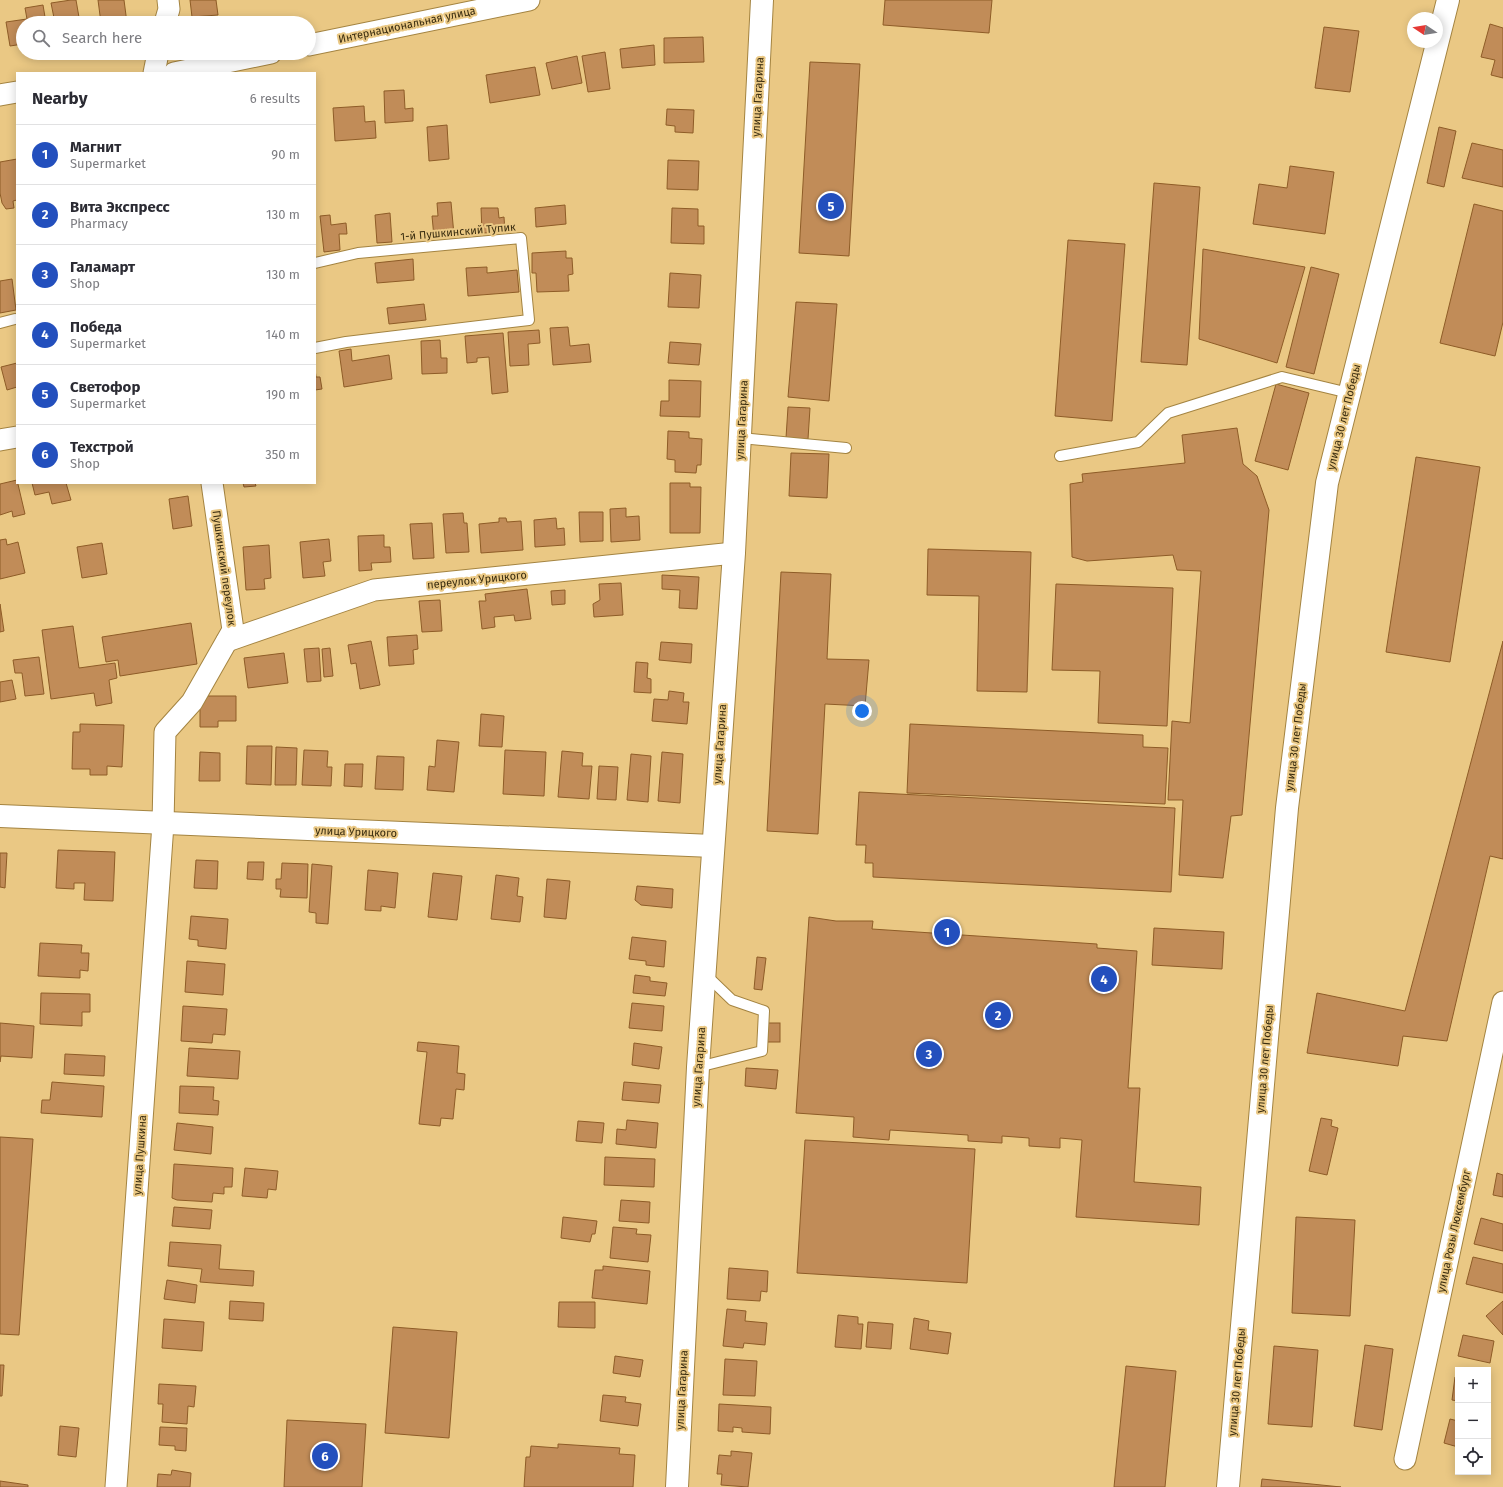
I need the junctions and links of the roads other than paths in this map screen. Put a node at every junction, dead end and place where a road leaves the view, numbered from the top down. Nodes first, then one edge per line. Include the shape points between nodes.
1 (168, 0) edge
2 (529, 0) edge
3 (762, 0) edge
4 (1448, 0) edge
5 (167, 16) edge
6 (316, 44) edge
7 (157, 60) edge
8 (237, 60) edge
9 (154, 72) edge
10 (179, 72) edge
11 (16, 92) edge
12 (0, 95) edge
13 (316, 263) edge
14 (15, 319) dead end
15 (0, 323) edge
16 (316, 348) edge
17 (1349, 393) junction
18 (16, 437) edge
19 (741, 438) junction
20 (0, 440) edge
21 (846, 448) dead end
22 (1060, 456) dead end
23 (212, 484) edge
24 (734, 553) junction
25 (227, 641) junction
26 (0, 816) edge
27 (163, 824) junction
28 (713, 846) junction
29 (705, 974) junction
30 (1503, 1002) edge
31 (698, 1068) junction
32 (1405, 1459) dead end
33 (116, 1487) edge
34 (677, 1487) edge
35 (1228, 1487) edge

1 - 5 street
2 - 6 street, Интернациональная улица
3 - 19 street, улица Гагарина
4 - 17 street, улица 30 лет Победы
7 - 9 street
8 - 10 street
11 - 12 street
13 - 16 lane, 1-й Пушкинский Тупик via 358,252 521,238 529,320
14 - 15 lane
17 - 22 lane via 1282,377 1168,413 1138,442
17 - 35 street, улица 30 лет Победы via 1327,482 1287,808
18 - 20 street
19 - 21 lane
19 - 24 street, улица Гагарина
23 - 25 street, Пушкинский переулок via 233,630
24 - 25 street, переулок Урицкого via 374,590
24 - 28 street, улица Гагарина
25 - 27 street, Пушкинский переулок via 192,702 165,732
26 - 27 street, улица Урицкого
27 - 28 street, улица Урицкого
27 - 33 street, улица Пушкина
28 - 29 street, улица Гагарина
29 - 31 street, улица Гагарина
29 - 31 lane via 732,1000 764,1011 762,1051
30 - 32 street, улица Розы Люксембург
31 - 34 street, улица Гагарина

